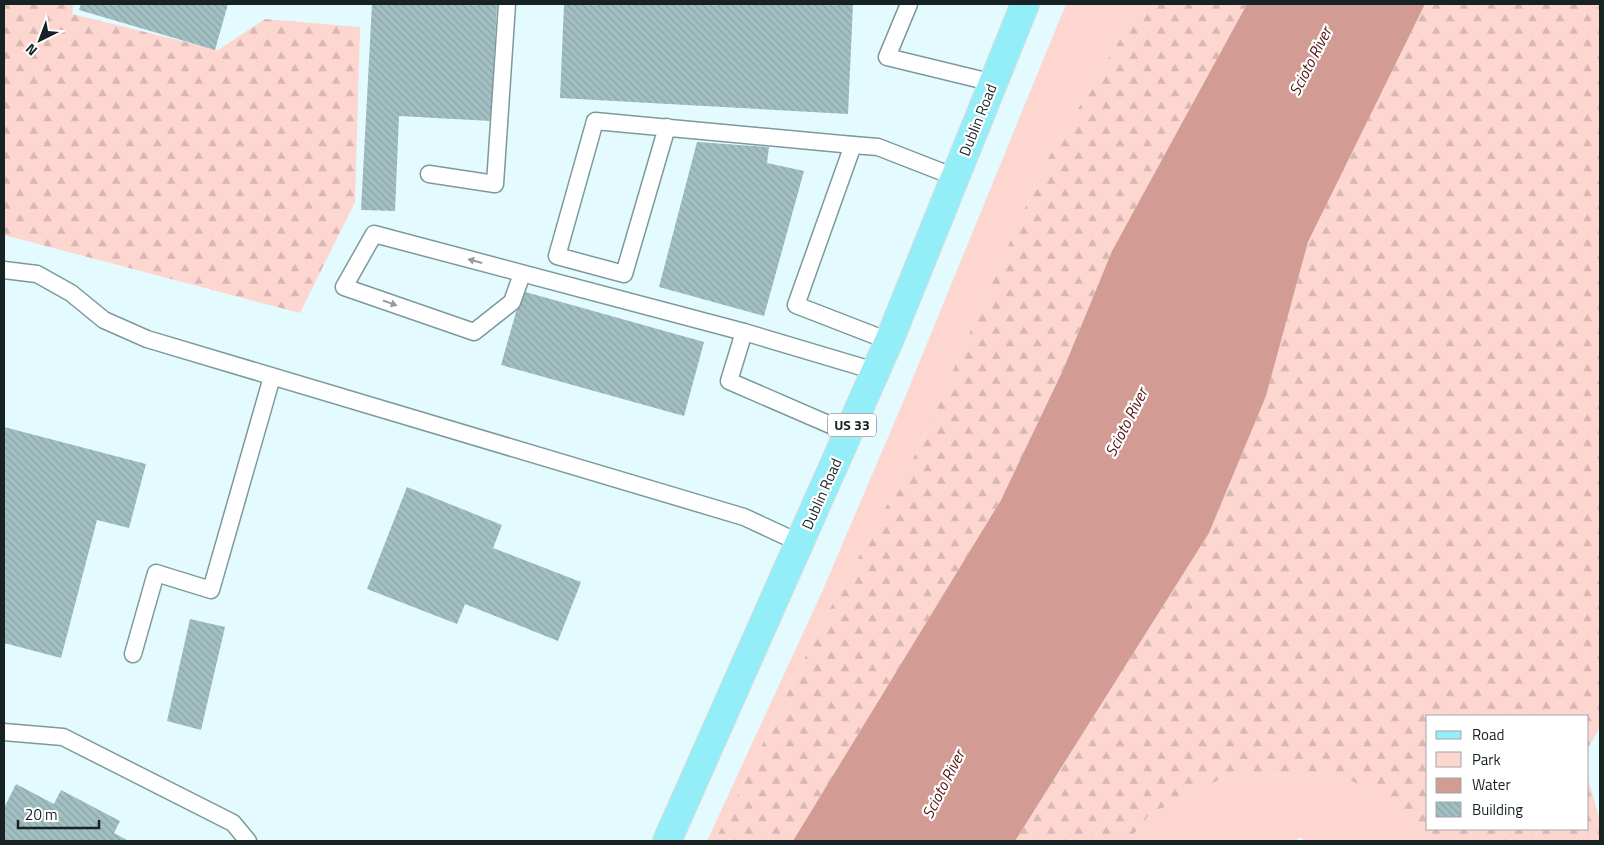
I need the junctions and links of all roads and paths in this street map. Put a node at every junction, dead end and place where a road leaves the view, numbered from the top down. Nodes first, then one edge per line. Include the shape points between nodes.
1 (508, 4) edge
2 (909, 4) edge
3 (1026, 4) edge
4 (994, 83) junction
5 (667, 127) junction
6 (853, 145) junction
7 (429, 174) dead end
8 (956, 177) junction
9 (4, 270) edge
10 (522, 274) junction
11 (744, 332) junction
12 (889, 340) junction
13 (876, 371) junction
14 (272, 377) junction
15 (848, 433) junction
16 (800, 543) junction
17 (133, 654) dead end
18 (4, 732) edge
19 (248, 841) edge
20 (667, 841) edge

1 - 7 lane via 495,184
2 - 4 lane via 888,58
3 - 4 main road, Dublin Road / US 33
4 - 8 main road, Dublin Road / US 33
5 - 5 lane via 595,121 557,256 624,274
5 - 6 lane
6 - 8 lane via 878,147
6 - 12 lane via 796,305
8 - 12 main road, Dublin Road / US 33
9 - 14 lane via 37,274 71,293 104,320 147,340
10 -> 10 lane via 374,234 344,286 474,332 512,302
10 - 11 lane
11 - 13 lane
11 - 15 lane via 728,381
12 - 13 main road, Dublin Road / US 33
13 - 15 main road, Dublin Road / US 33
14 - 16 lane via 744,518
14 - 17 lane via 211,590 156,573
15 - 16 main road, Dublin Road / US 33
16 - 20 main road, Dublin Road / US 33
18 - 19 lane via 64,737 233,823

